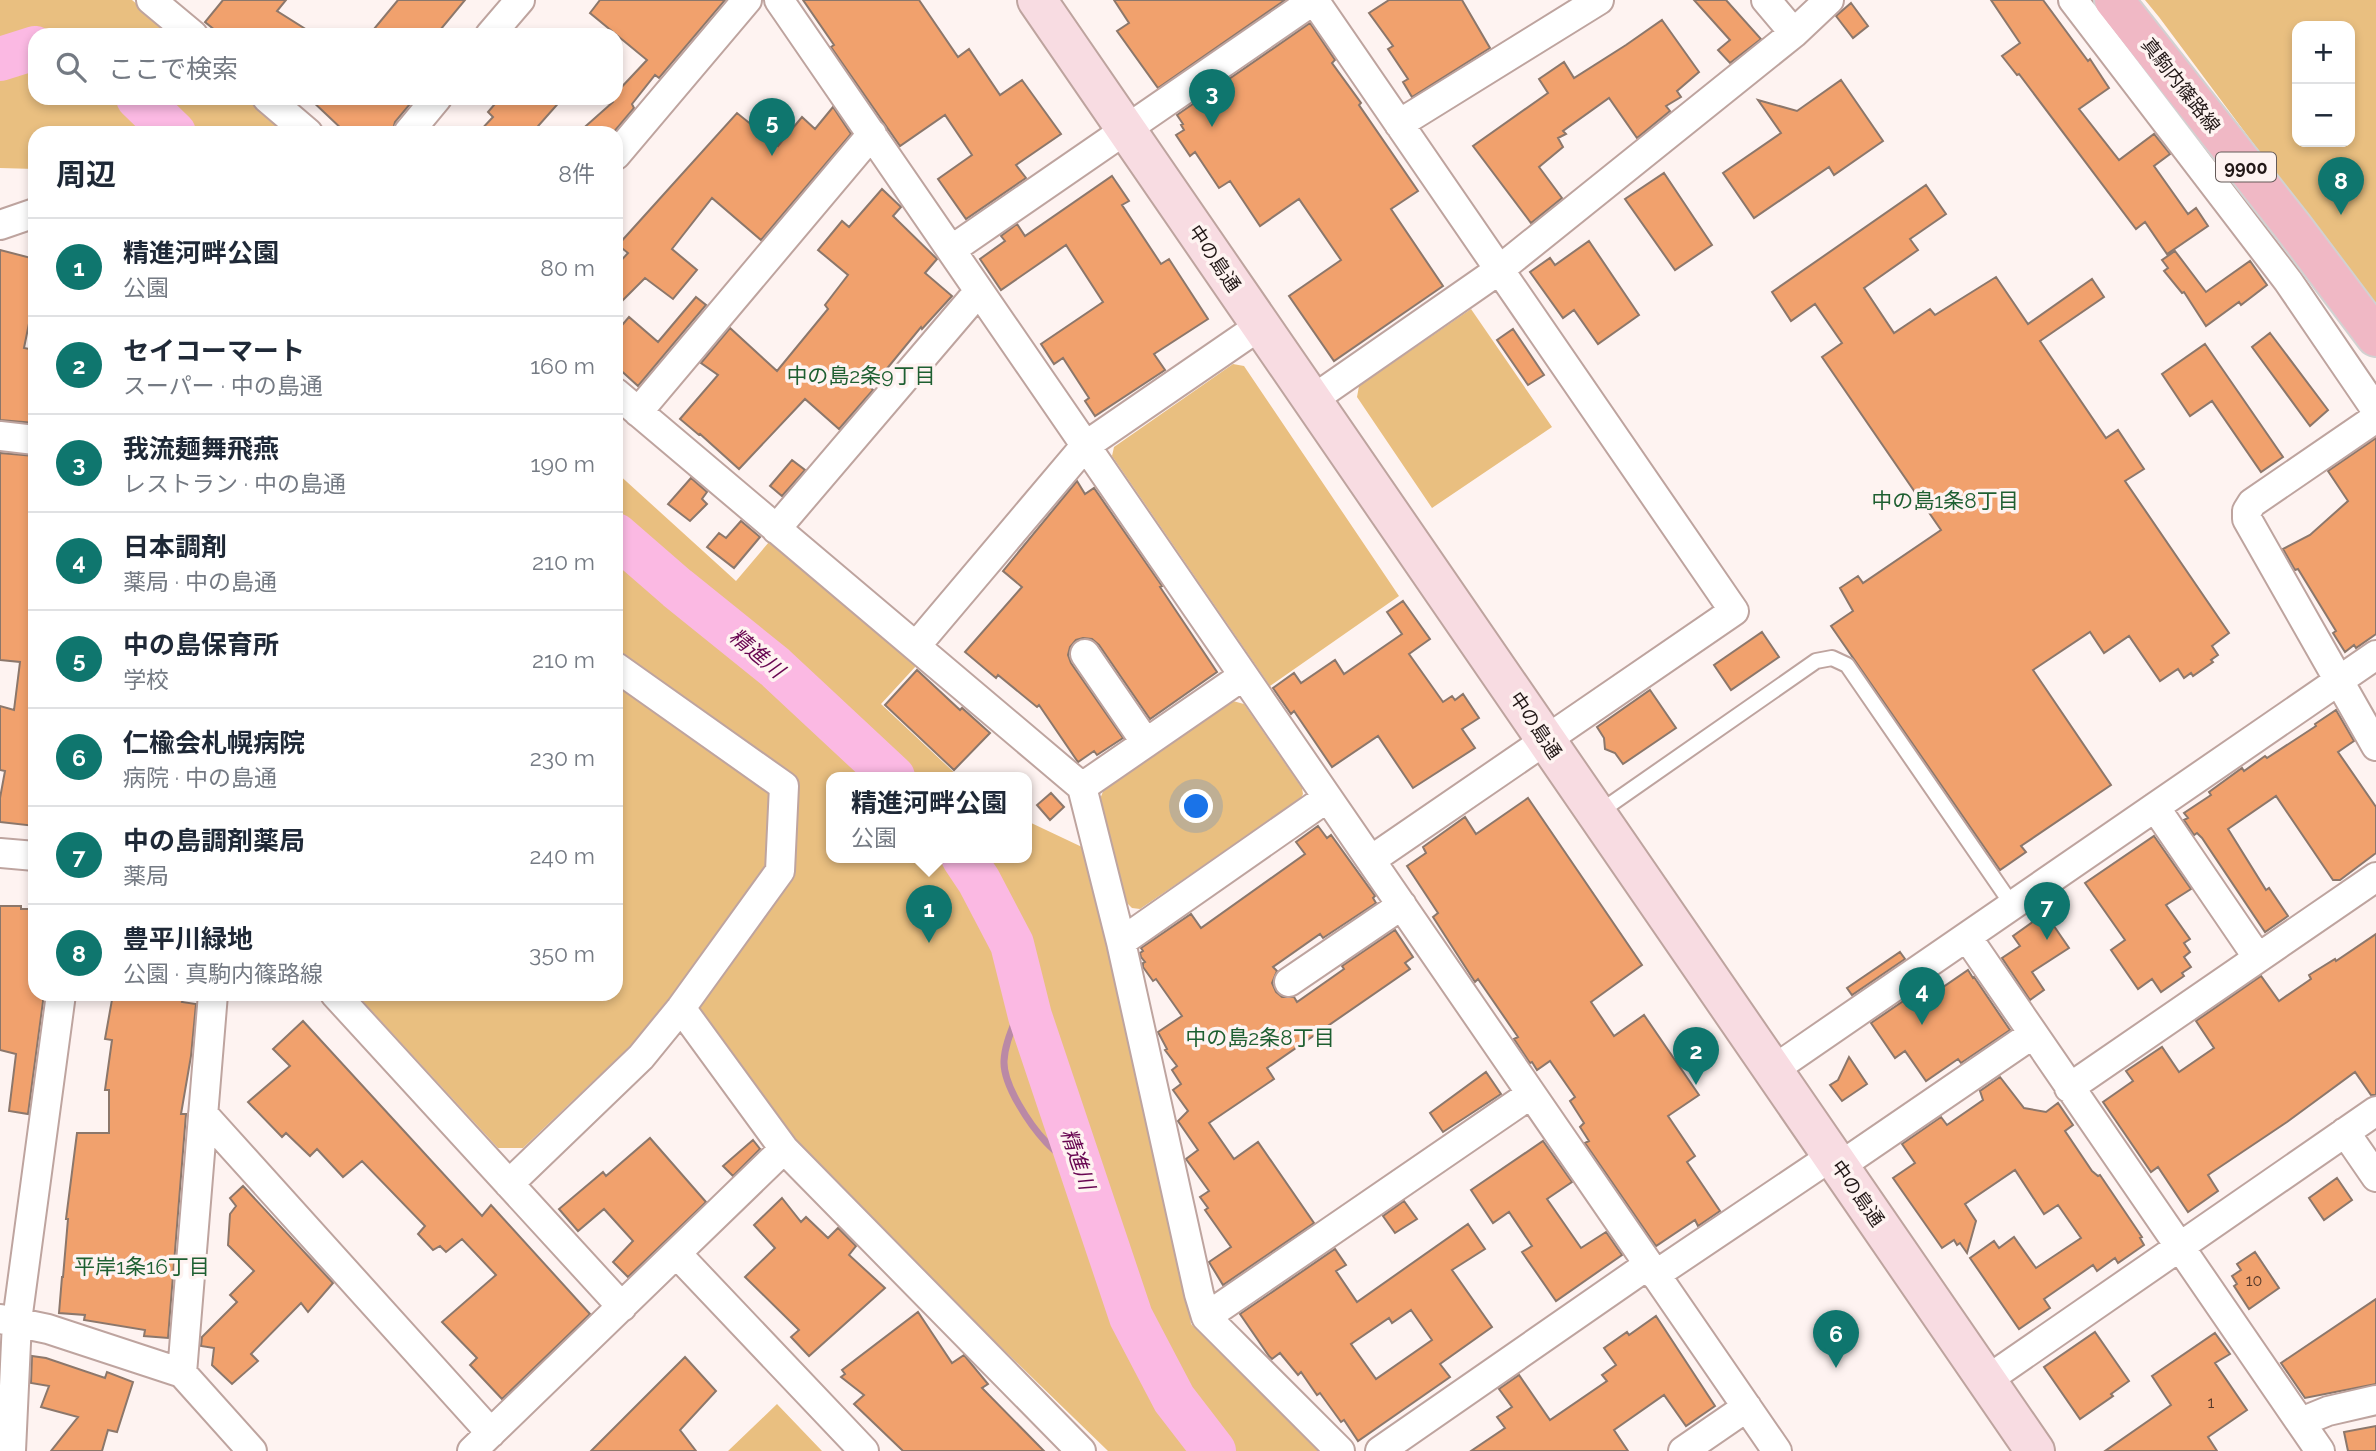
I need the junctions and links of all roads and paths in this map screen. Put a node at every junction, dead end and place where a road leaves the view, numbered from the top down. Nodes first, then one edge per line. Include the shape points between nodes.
1 (151, 0) edge
2 (520, 0) edge
3 (747, 0) edge
4 (779, 0) edge
5 (1037, 0) edge
6 (1314, 0) edge
7 (1600, 0) edge
8 (1766, 0) edge
9 (1829, 0) edge
10 (2073, 0) edge
11 (2114, 0) edge
12 (185, 28) edge
13 (496, 28) edge
14 (1794, 33) junction
15 (275, 105) edge
16 (432, 105) edge
17 (1399, 124) junction
18 (300, 126) edge
19 (414, 126) edge
20 (1126, 129) junction
21 (872, 134) junction
22 (623, 147) edge
23 (28, 215) edge
24 (0, 225) edge
25 (951, 250) junction
26 (1500, 270) junction
27 (979, 291) junction
28 (1261, 325) junction
29 (2376, 337) edge
30 (623, 399) edge
31 (1312, 400) junction
32 (2376, 410) edge
33 (638, 412) junction
34 (2376, 418) edge
35 (0, 436) edge
36 (28, 439) edge
37 (1085, 446) junction
38 (776, 529) junction
39 (916, 646) junction
40 (1085, 654) dead end
41 (2376, 655) edge
42 (623, 672) edge
43 (1243, 676) junction
44 (2339, 681) junction
45 (1546, 739) junction
46 (1146, 743) junction
47 (2376, 746) edge
48 (1082, 787) junction
49 (1327, 798) junction
50 (2155, 807) junction
51 (1597, 813) junction
52 (0, 853) edge
53 (28, 855) edge
54 (1371, 860) junction
55 (2376, 877) edge
56 (1402, 905) junction
57 (2013, 906) junction
58 (1967, 937) junction
59 (1121, 942) junction
60 (2258, 958) junction
61 (1289, 982) dead end
62 (60, 1001) edge
63 (212, 1001) edge
64 (341, 1001) edge
65 (681, 1008) junction
66 (2033, 1034) junction
67 (1773, 1070) junction
68 (2069, 1088) junction
69 (1531, 1094) junction
70 (2376, 1111) edge
71 (203, 1114) junction
72 (2345, 1132) junction
73 (784, 1149) junction
74 (1836, 1161) junction
75 (2376, 1177) edge
76 (509, 1184) junction
77 (2179, 1247) junction
78 (677, 1254) junction
79 (1652, 1270) junction
80 (622, 1307) junction
81 (1206, 1317) junction
82 (8, 1320) edge
83 (182, 1373) junction
84 (1987, 1380) junction
85 (2376, 1400) edge
86 (1747, 1407) junction
87 (2301, 1422) junction
88 (482, 1442) edge
89 (11, 1451) edge
90 (252, 1451) edge
91 (864, 1451) edge
92 (1082, 1451) edge
93 (1340, 1451) edge
94 (1380, 1451) edge
95 (1683, 1451) edge
96 (1777, 1451) edge
97 (2035, 1451) edge
98 (2320, 1451) edge

1 - 12 street
2 - 13 street
3 - 22 street
4 - 21 street
5 - 20 street, 中の島通
6 - 17 street
6 - 20 street
7 - 17 street
8 - 14 street
9 - 14 street
10 - 32 street via 2288,281
11 - 29 main road, 真駒内篠路線 / 9900
14 - 26 street
15 - 18 street
16 - 19 street
17 - 26 street
20 - 25 street
20 - 28 street, 中の島通
21 - 25 street
21 - 33 street
23 - 24 street
25 - 27 street
26 - 31 street
26 - 45 street via 1734,611
27 - 37 street
27 - 38 street
28 - 31 street, 中の島通
28 - 37 street
30 - 33 street
31 - 45 street, 中の島通
33 - 38 street
34 - 44 street via 2252,503 2247,511 2247,519
35 - 36 street
37 - 39 street
37 - 43 street
38 - 39 street
39 - 48 street
40 - 46 street
41 - 44 street
42 - 65 street via 784,786 780,871
43 - 46 street
43 - 49 street
44 - 47 street
44 - 50 street
45 - 51 street, 中の島通
45 - 54 street
46 - 48 street
48 - 59 street
49 - 54 street
49 - 59 street
50 - 57 street
50 - 60 street
51 - 57 lane via 1816,661 1832,658 1847,665
51 - 67 street, 中の島通
52 - 53 street
54 - 56 street
55 - 60 street
56 - 61 street
56 - 69 street
57 - 58 street
58 - 66 street
58 - 67 street
59 - 81 street
60 - 68 street
62 - 82 street
63 - 71 street
64 - 76 street
65 - 73 street
65 - 76 street via 641,1057
66 - 68 street
66 - 74 street
67 - 74 street, 中の島通
68 - 77 street
69 - 79 street
69 - 81 street
70 - 72 street
71 - 83 street
71 - 88 street
72 - 75 street
72 - 77 street
73 - 78 street
73 - 92 street
74 - 79 street
74 - 84 street, 中の島通
76 - 80 street
77 - 84 street
77 - 87 street
78 - 80 street
78 - 91 street
79 - 86 street
79 - 94 street
80 - 88 street
81 - 93 street
82 - 83 street
82 - 89 street
83 - 90 street
84 - 97 street, 中の島通
85 - 87 street
86 - 95 street
86 - 96 street
87 - 98 street

